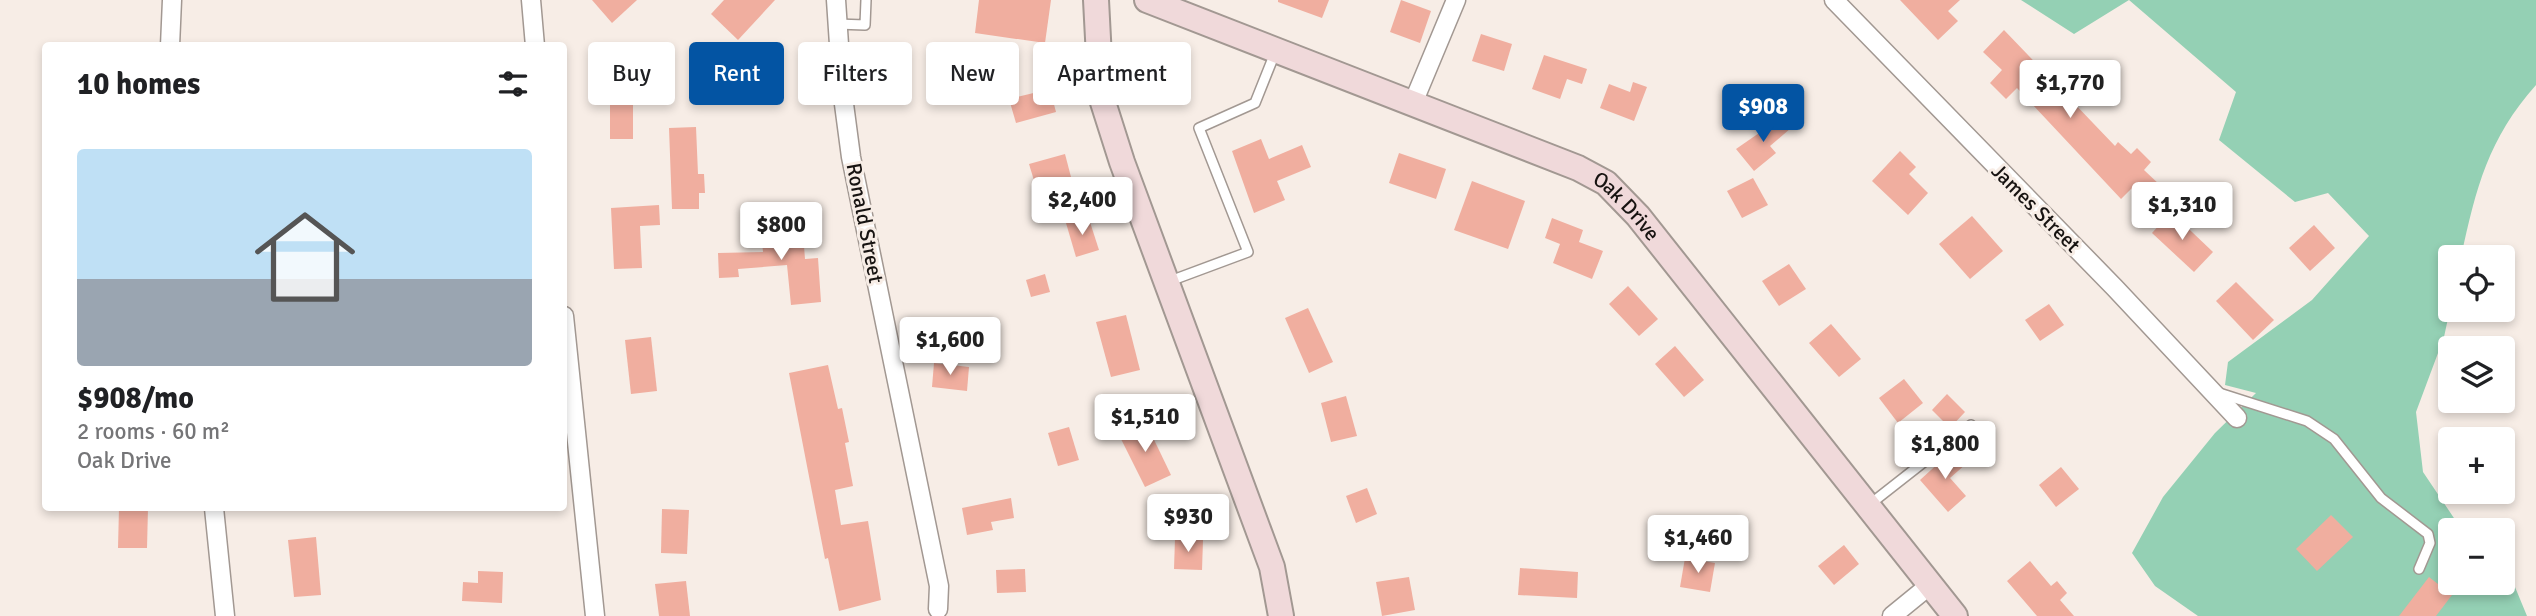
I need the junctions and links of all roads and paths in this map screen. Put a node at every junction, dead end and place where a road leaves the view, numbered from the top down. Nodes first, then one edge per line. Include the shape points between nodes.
1 (172, 0) edge
2 (531, 0) edge
3 (836, 0) edge
4 (866, 0) edge
5 (1096, 0) edge
6 (1147, 0) edge
7 (1456, 0) edge
8 (1834, 0) edge
9 (836, 24) junction
10 (170, 42) edge
11 (535, 42) edge
12 (1276, 50) junction
13 (1413, 103) junction
14 (1168, 282) junction
15 (567, 345) edge
16 (2211, 390) junction
17 (2237, 418) dead end
18 (1971, 425) dead end
19 (1867, 506) junction
20 (214, 511) edge
21 (2418, 569) dead end
22 (1930, 585) junction
23 (938, 609) dead end
24 (225, 616) edge
25 (595, 616) edge
26 (1281, 616) edge
27 (1892, 616) edge
28 (1955, 616) edge

1 - 10 street
2 - 11 street
3 - 9 street, Ronald Street
4 - 9 lane via 865,24
5 - 14 street via 1101,96
6 - 12 street, Oak Drive
7 - 13 street
8 - 16 street, James Street
9 - 23 street, Ronald Street via 859,201 939,586
12 - 13 street, Oak Drive
12 - 14 lane via 1255,103 1199,128 1248,252
13 - 19 street, Oak Drive via 1578,168 1623,198
14 - 26 street via 1272,567
15 - 25 street
16 - 17 street, James Street
16 - 21 lane via 2307,421 2334,439 2381,498 2428,534 2430,543
18 - 19 lane
19 - 22 street, Oak Drive
20 - 24 street
22 - 27 street
22 - 28 street, Oak Drive

